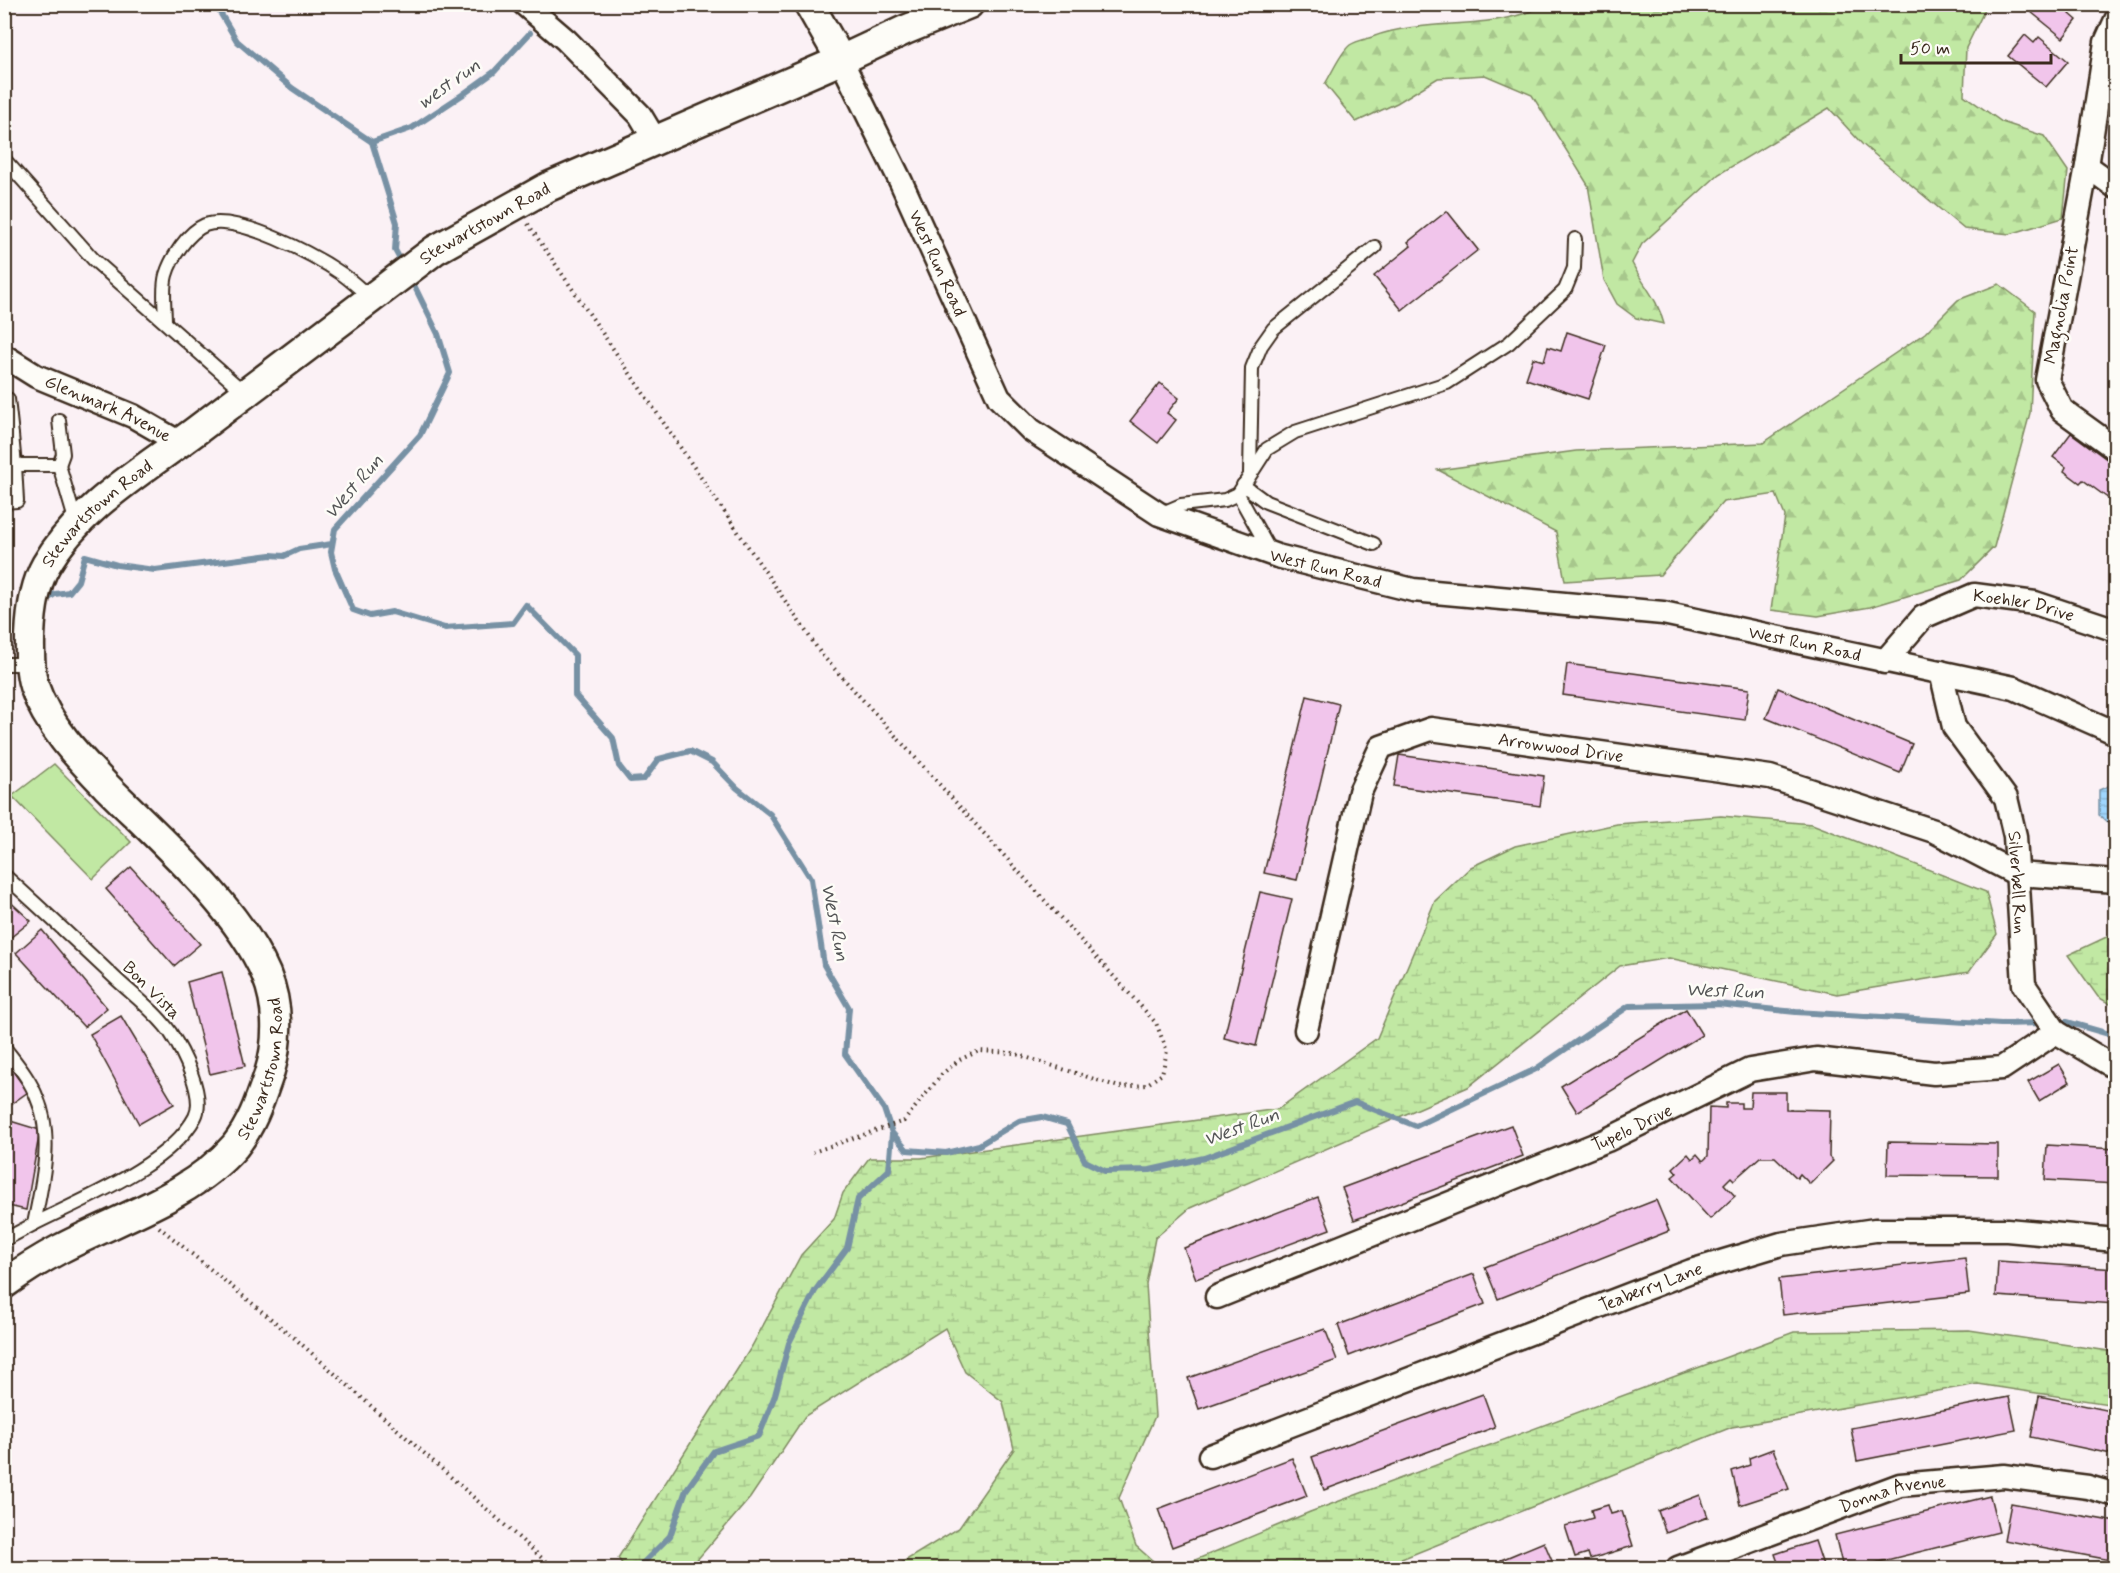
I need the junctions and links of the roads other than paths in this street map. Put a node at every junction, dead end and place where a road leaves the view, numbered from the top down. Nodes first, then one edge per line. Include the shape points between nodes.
1 (524, 4) edge
2 (809, 4) edge
3 (969, 4) edge
4 (2115, 20) edge
5 (842, 60) junction
6 (655, 140) junction
7 (4, 159) edge
8 (2087, 166) junction
9 (2115, 187) edge
10 (1575, 239) dead end
11 (1375, 247) dead end
12 (377, 294) junction
13 (165, 321) junction
14 (4, 356) edge
15 (245, 393) junction
16 (8, 399) dead end
17 (59, 420) dead end
18 (8, 435) edge
19 (180, 443) junction
20 (2115, 449) edge
21 (15, 465) junction
22 (59, 465) junction
23 (1244, 485) junction
24 (4, 502) edge
25 (1159, 514) junction
26 (77, 524) junction
27 (1374, 544) dead end
28 (1272, 554) junction
29 (2115, 630) edge
30 (1884, 662) junction
31 (17, 664) edge
32 (1941, 672) junction
33 (2115, 733) edge
34 (2017, 874) junction
35 (4, 875) edge
36 (2115, 881) edge
37 (1306, 1030) dead end
38 (2056, 1031) junction
39 (4, 1047) edge
40 (2115, 1068) edge
41 (34, 1224) junction
42 (4, 1240) edge
43 (2115, 1240) edge
44 (4, 1284) edge
45 (1217, 1297) dead end
46 (1210, 1456) dead end
47 (2115, 1495) edge
48 (1678, 1569) edge

1 - 6 street via 566,40 640,115
2 - 5 street, West Run Road
3 - 5 street, Stewartstown Road
4 - 8 street, Magnolia Point via 2106,42
5 - 6 street, Stewartstown Road
5 - 25 street, West Run Road via 902,182 999,398 1032,430
6 - 12 street, Stewartstown Road via 514,204 435,250
7 - 13 lane via 94,260
8 - 9 street
8 - 20 street, Magnolia Point via 2047,380 2062,410
10 - 23 lane via 1574,268 1565,290 1509,343 1447,383 1295,432 1267,449
11 - 23 lane via 1273,329 1261,346 1252,368
12 - 13 lane via 312,256 240,226 205,225 175,255 166,277
12 - 15 street, Stewartstown Road
13 - 15 lane
14 - 19 street, Glenmark Avenue via 36,376 133,416
15 - 19 street, Stewartstown Road
16 - 18 lane
17 - 22 lane via 63,454
18 - 21 lane
19 - 26 street, Stewartstown Road via 129,479
21 - 22 lane
21 - 24 lane via 17,501
22 - 26 lane
23 - 25 lane via 1225,500 1181,505
23 - 27 lane via 1266,502
23 - 28 lane
25 - 28 street, West Run Road
26 - 31 street, Stewartstown Road via 39,580
28 - 30 street, West Run Road via 1413,590 1663,613
29 - 30 street, Koehler Drive via 2035,603 1974,595 1923,617
30 - 32 street, West Run Road
31 - 44 street, Stewartstown Road via 82,761 198,880 241,931 267,977 276,1033 274,1058 253,1120 234,1147 185,1186 59,1249
32 - 33 street, West Run Road via 2013,688
32 - 34 street, Silverbell Run via 1954,727 2006,798
34 - 36 street
34 - 37 street, Arrowwood Drive via 1934,831 1770,777 1431,729 1381,747 1360,792
34 - 38 street, Silverbell Run via 2024,985
35 - 41 lane, Bon Vista via 170,1032 199,1098 196,1115 157,1157 126,1178
38 - 40 street, Silverbell Run
38 - 45 street, Tupelo Drive via 2002,1068 1934,1072 1816,1059 1750,1070 1607,1140
39 - 41 lane via 27,1077 43,1123 45,1151
41 - 42 lane, Bon Vista
43 - 46 street, Teaberry Lane via 2007,1230 1885,1230 1781,1244 1691,1271
47 - 48 street, Donna Avenue via 2088,1487 2004,1476 1900,1485

